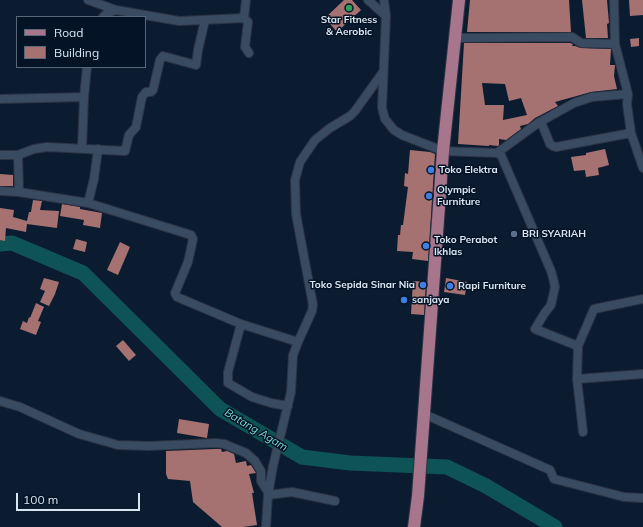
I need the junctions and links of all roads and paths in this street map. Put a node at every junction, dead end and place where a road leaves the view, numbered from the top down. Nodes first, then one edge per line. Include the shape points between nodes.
1 (88, 0) edge
2 (246, 0) edge
3 (368, 0) edge
4 (384, 0) edge
5 (459, 0) edge
6 (614, 0) edge
7 (116, 10) junction
8 (104, 16) edge
9 (386, 16) junction
10 (244, 18) junction
11 (205, 20) junction
12 (455, 38) junction
13 (615, 44) junction
14 (249, 52) dead end
15 (87, 68) edge
16 (383, 72) junction
17 (628, 94) junction
18 (84, 96) junction
19 (0, 99) edge
20 (541, 122) junction
21 (630, 133) junction
22 (82, 148) junction
23 (98, 150) junction
24 (443, 151) junction
25 (497, 153) junction
26 (0, 155) edge
27 (18, 155) junction
28 (643, 168) edge
29 (0, 192) edge
30 (19, 192) junction
31 (88, 203) junction
32 (643, 299) edge
33 (242, 324) junction
34 (298, 342) junction
35 (578, 346) junction
36 (643, 374) edge
37 (577, 379) junction
38 (0, 400) edge
39 (288, 406) junction
40 (424, 414) junction
41 (583, 432) dead end
42 (268, 494) junction
43 (643, 498) edge
44 (335, 501) dead end
45 (266, 527) edge
46 (414, 527) edge

1 - 7 street
2 - 10 street
3 - 9 street
4 - 9 street
5 - 12 main road
6 - 13 street
7 - 8 street
7 - 11 street via 179,21
9 - 16 street
10 - 11 street
10 - 14 street via 248,22 245,47
11 - 23 street via 196,65 163,56 154,90 142,96 136,127 129,134 125,151
12 - 13 street via 572,37 580,43
12 - 24 main road
13 - 17 street
15 - 18 street
16 - 24 street via 382,108 385,119 394,130
16 - 34 street via 355,112 316,140 300,162 295,180 296,214 313,305
17 - 20 street via 592,97 568,106
17 - 21 street
18 - 19 street
18 - 22 street
20 - 21 street via 550,144 556,147
20 - 25 street
21 - 28 street
22 - 23 street
22 - 27 street via 47,147
23 - 31 street
24 - 25 street
24 - 40 main road
25 - 35 street via 501,156 551,271 555,287 551,305 535,329
26 - 27 street
27 - 30 street
29 - 30 street
30 - 31 street
31 - 33 street via 191,236 193,239 188,262 175,293 177,297
32 - 35 street via 594,309
33 - 34 street
33 - 39 street via 228,372 228,383 252,397
34 - 39 street via 293,355
35 - 37 street
36 - 37 street
37 - 41 street
38 - 42 street via 20,406 79,434 118,445 224,444 246,453 255,461
39 - 42 street
40 - 43 street via 550,470 554,479 624,497
40 - 46 main road
42 - 44 street via 292,492
42 - 45 street

